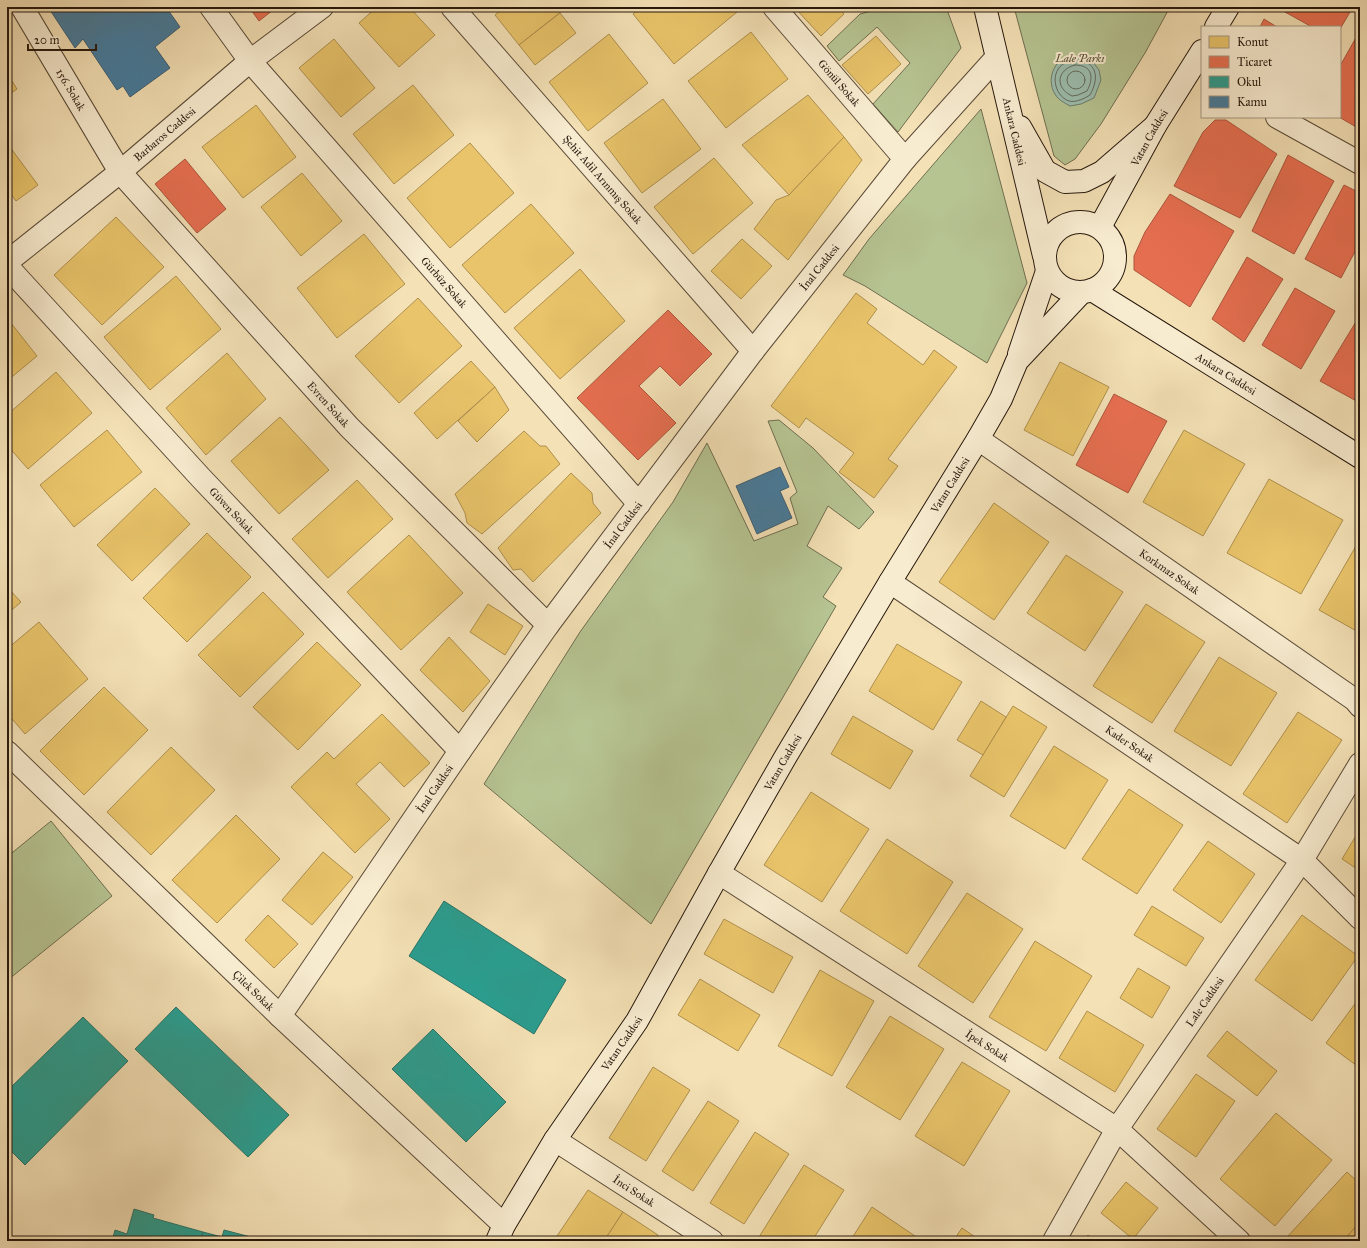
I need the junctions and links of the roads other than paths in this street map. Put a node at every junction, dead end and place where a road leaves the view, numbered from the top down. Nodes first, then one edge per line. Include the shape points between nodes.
1 (22, 7) edge
2 (211, 7) edge
3 (322, 7) edge
4 (452, 7) edge
5 (774, 7) edge
6 (985, 7) edge
7 (1228, 7) edge
8 (1217, 26) edge
9 (996, 58) junction
10 (250, 61) junction
11 (1198, 65) edge
12 (1008, 107) junction
13 (1279, 118) edge
14 (1155, 126) junction
15 (905, 159) junction
16 (1360, 163) edge
17 (120, 172) junction
18 (1100, 227) junction
19 (7, 262) edge
20 (1045, 264) junction
21 (7, 266) edge
22 (1087, 292) junction
23 (753, 351) junction
24 (1017, 361) junction
25 (978, 439) junction
26 (1360, 458) edge
27 (639, 504) junction
28 (890, 582) junction
29 (548, 625) junction
30 (1360, 706) edge
31 (460, 751) junction
32 (7, 752) edge
33 (1360, 764) edge
34 (1302, 860) junction
35 (719, 873) junction
36 (1360, 918) edge
37 (280, 1016) junction
38 (1117, 1129) junction
39 (555, 1140) junction
40 (500, 1233) edge
41 (712, 1241) edge
42 (1054, 1241) edge
43 (1239, 1241) edge

1 - 17 street, 156. Sokak
2 - 10 street, Gürbüz Sokak
3 - 10 street, Barbaros Caddesi
4 - 23 street, Şehit Adil Arınmış Sokak
5 - 15 street, Gönül Sokak
6 - 9 street, Ankara Caddesi
7 - 8 street
9 - 12 street, Ankara Caddesi
9 - 15 street, İnal Caddesi
10 - 17 street, Barbaros Caddesi
10 - 27 street, Gürbüz Sokak
11 - 14 street, Vatan Caddesi
12 - 14 street via 1045,171 1065,182 1084,181 1102,172
12 - 20 street, Ankara Caddesi
13 - 16 street
14 - 18 street, Vatan Caddesi
15 - 23 street, İnal Caddesi
17 - 19 street, Barbaros Caddesi
17 - 29 street, Evren Sokak via 349,427
18 - 20 street via 1079,221 1059,228 1046,245
18 - 22 street via 1113,245 1114,267 1110,277 1102,285
20 - 22 street via 1053,280 1061,287 1071,292
20 - 24 street
21 - 31 street, Güven Sokak via 201,478
22 - 24 street, Vatan Caddesi
22 - 26 street, Ankara Caddesi
23 - 27 street, İnal Caddesi
24 - 25 street, Vatan Caddesi via 1001,399
25 - 28 street, Vatan Caddesi
25 - 30 street, Korkmaz Sokak via 1355,700
27 - 29 street, İnal Caddesi
28 - 34 street, Kader Sokak
28 - 35 street, Vatan Caddesi
29 - 31 street, İnal Caddesi
31 - 37 street, İnal Caddesi
32 - 37 street, Çilek Sokak
33 - 34 street, Lale Caddesi
34 - 36 street, Kader Sokak
34 - 38 street, Lale Caddesi
35 - 38 street, İpek Sokak
35 - 39 street, Vatan Caddesi via 637,1021
37 - 40 street, Çilek Sokak
38 - 42 street, Lale Caddesi
38 - 43 street, İpek Sokak
39 - 40 street, Vatan Caddesi
39 - 41 street, İnci Sokak

